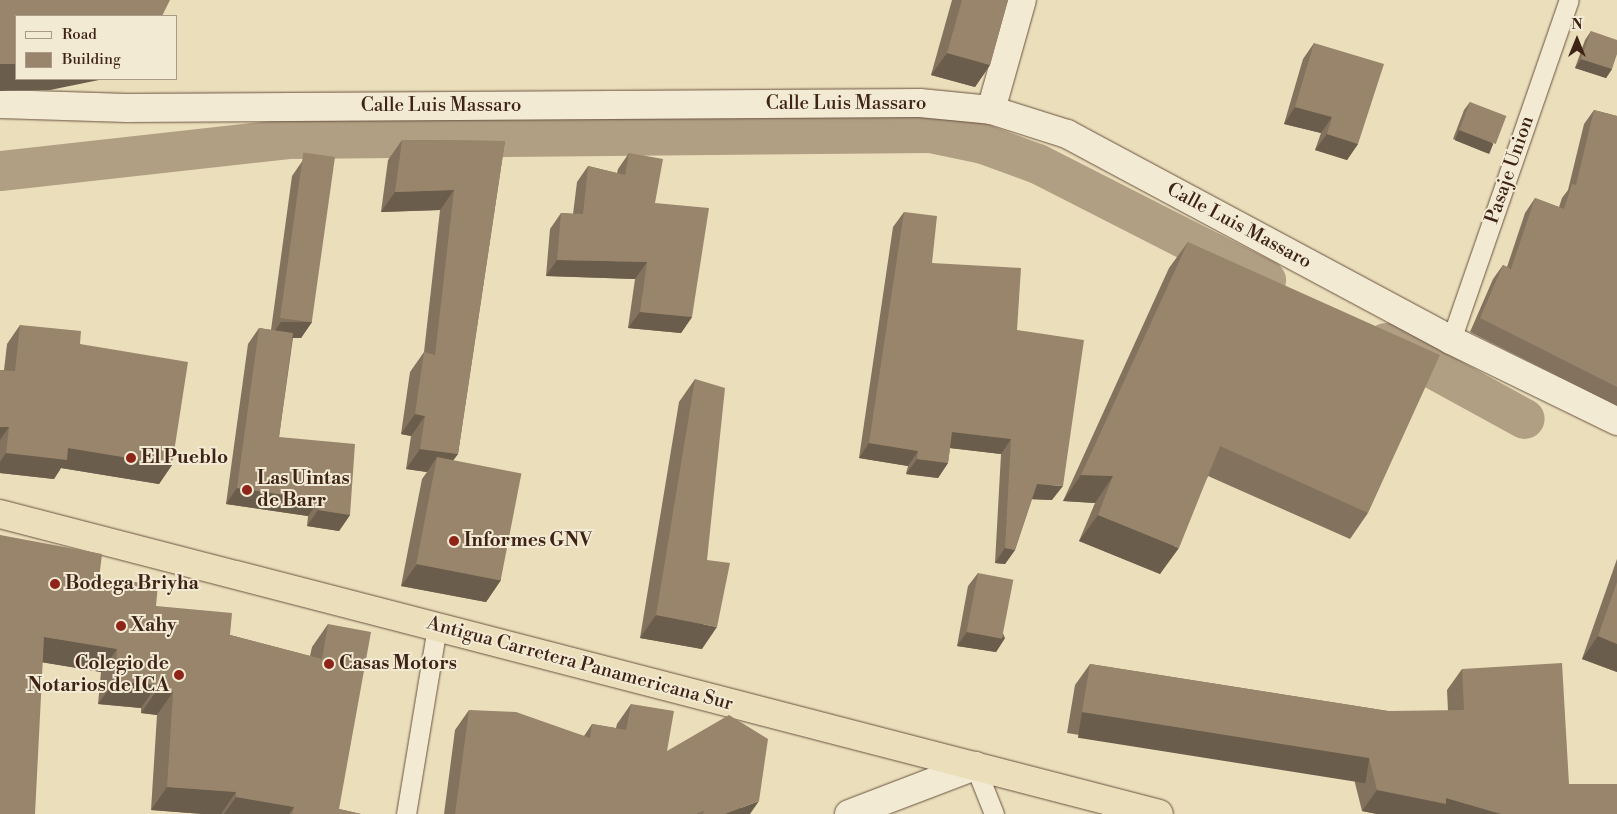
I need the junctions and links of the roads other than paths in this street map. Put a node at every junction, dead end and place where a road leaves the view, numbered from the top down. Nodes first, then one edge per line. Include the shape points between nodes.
1 (1022, 0) edge
2 (1569, 0) edge
3 (0, 104) edge
4 (991, 110) junction
5 (1451, 340) junction
6 (1617, 421) edge
7 (0, 514) edge
8 (437, 627) junction
9 (975, 766) junction
10 (406, 814) edge
11 (848, 814) edge
12 (994, 814) edge
13 (1159, 814) edge

1 - 4 street
2 - 5 lane, Pasaje Union
3 - 4 street, Calle Luis Massaro via 136,108 920,103
4 - 5 street, Calle Luis Massaro via 1067,134
5 - 6 street, Calle Luis Massaro
7 - 8 highway, Antigua Carretera Panamericana Sur
8 - 9 highway, Antigua Carretera Panamericana Sur
8 - 10 lane
9 - 11 street
9 - 12 lane
9 - 13 highway, Antigua Carretera Panamericana Sur

